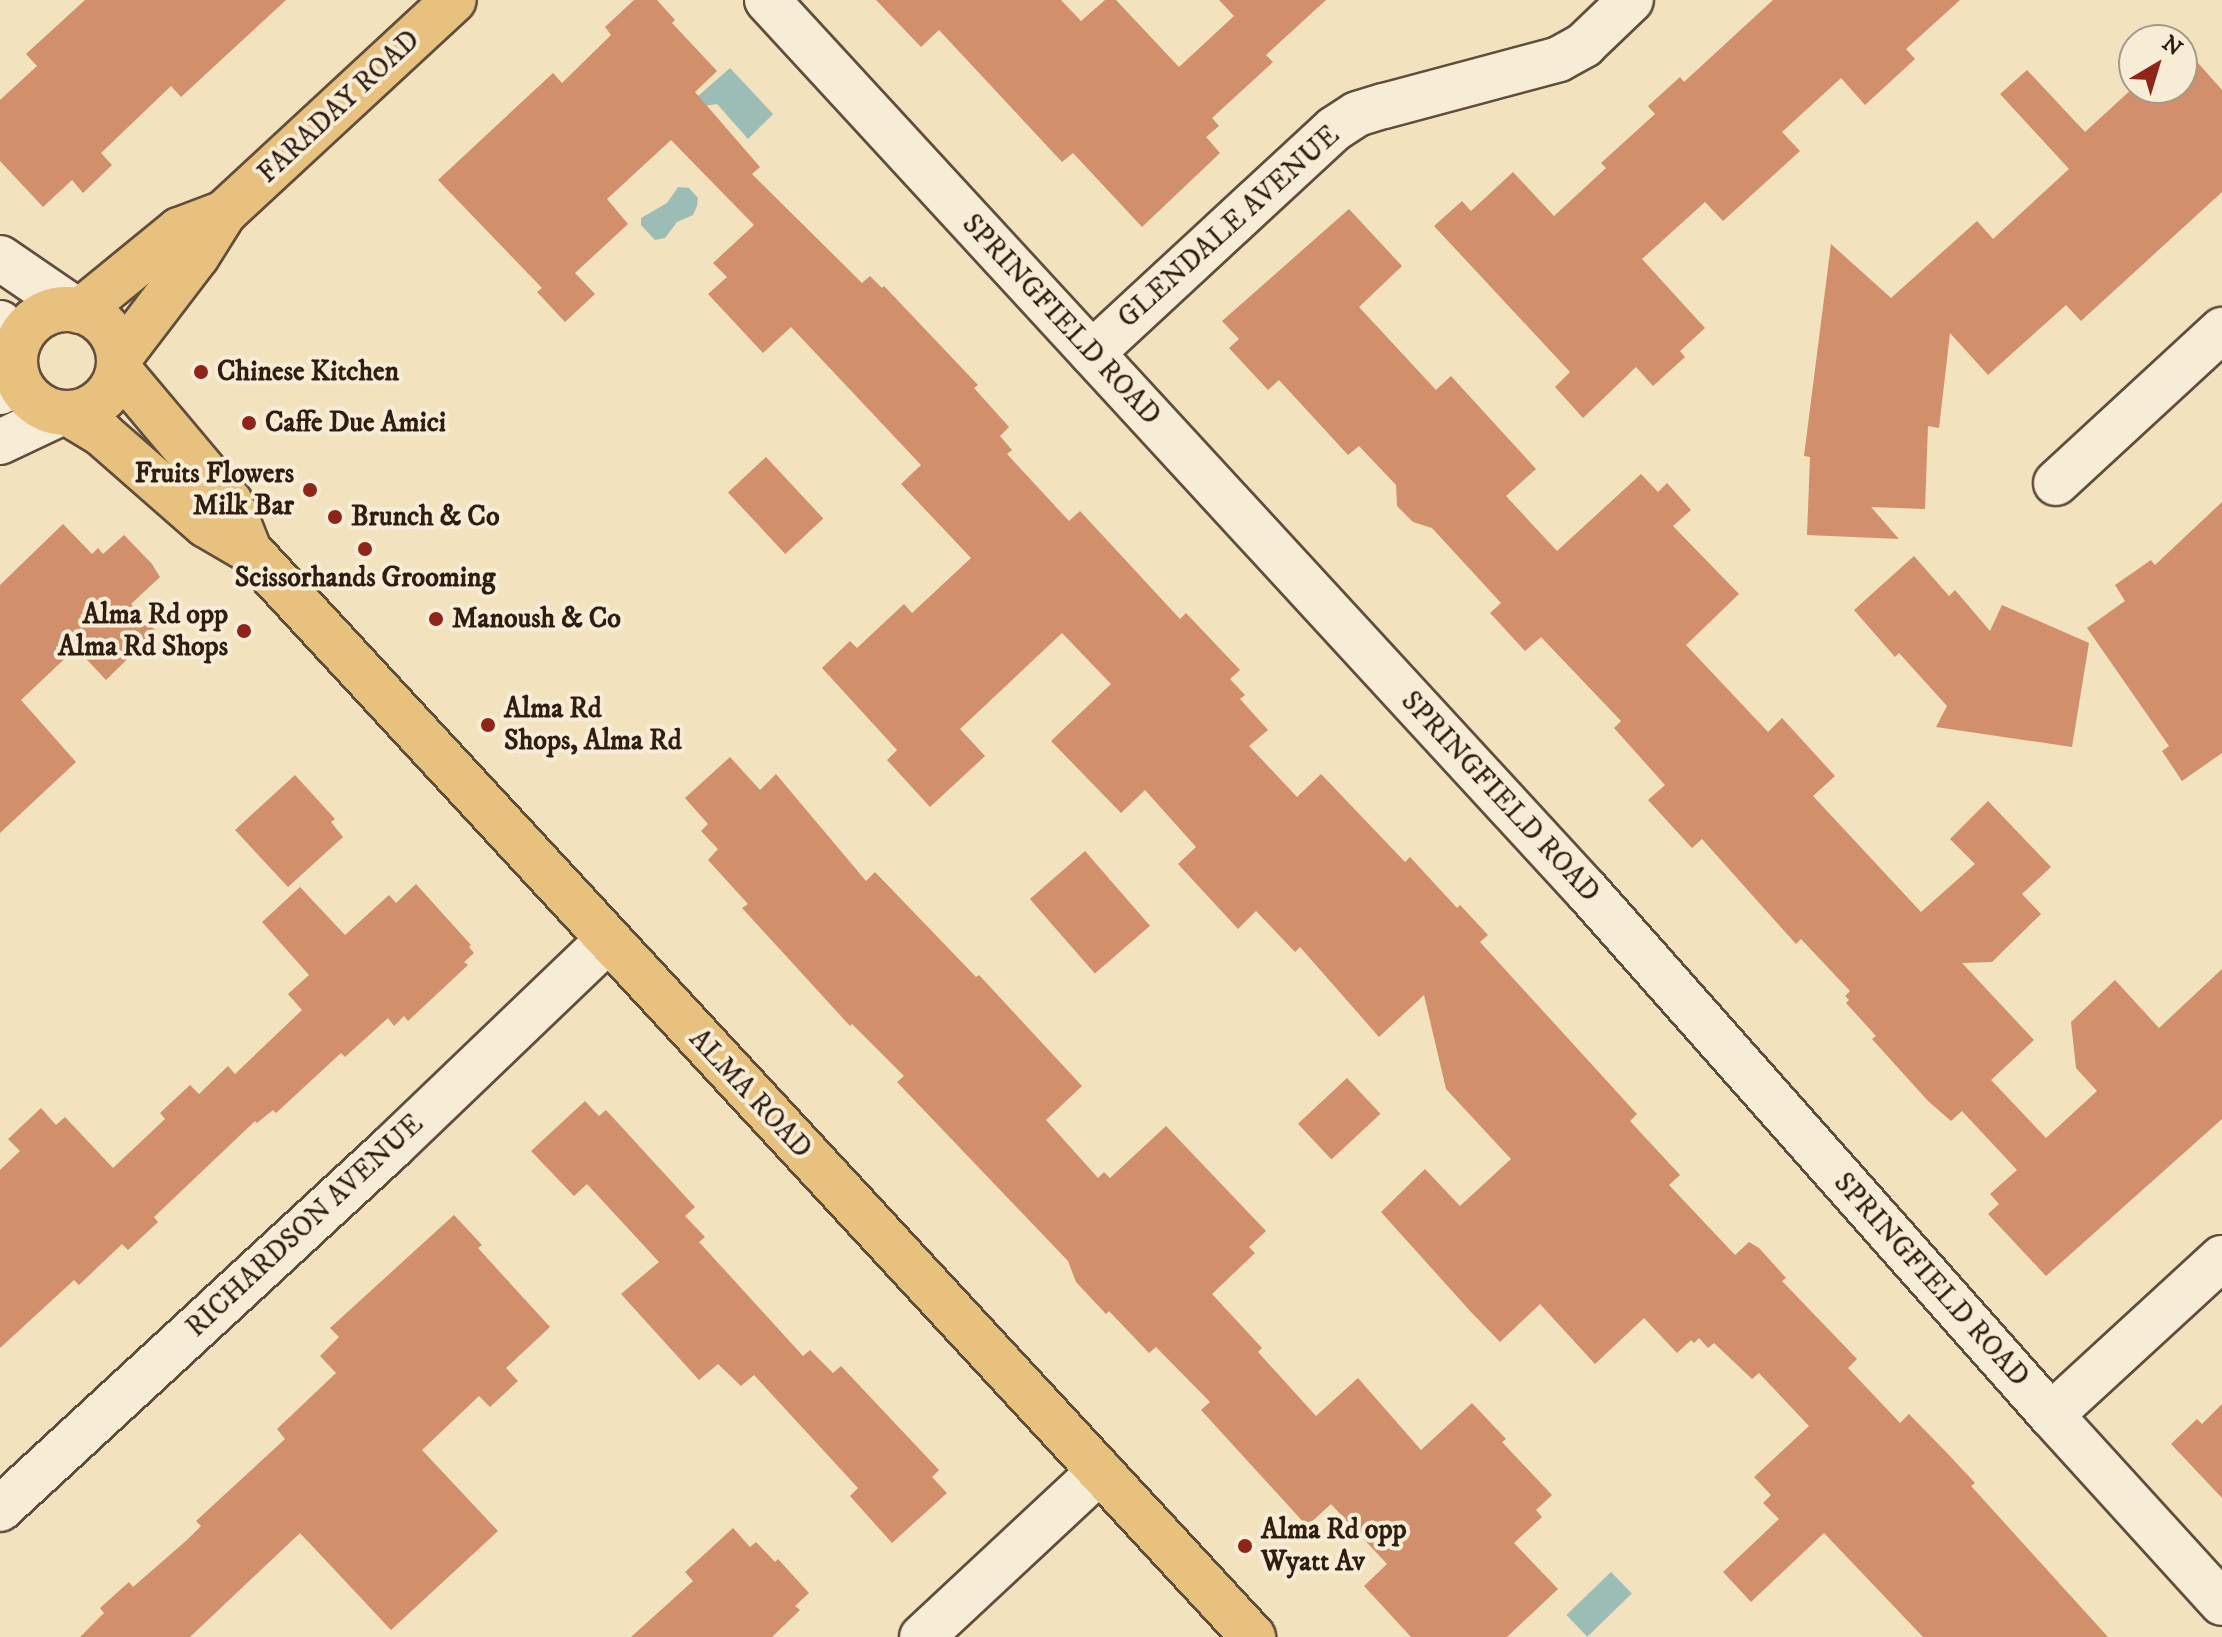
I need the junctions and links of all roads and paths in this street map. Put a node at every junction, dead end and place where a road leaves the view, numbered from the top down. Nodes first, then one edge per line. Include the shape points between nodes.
1 (454, 0) edge
2 (767, 0) edge
3 (1631, 0) edge
4 (224, 213) junction
5 (0, 258) edge
6 (77, 310) junction
7 (2222, 330) edge
8 (1092, 353) junction
9 (7, 358) edge
10 (119, 363) junction
11 (64, 414) junction
12 (0, 442) edge
13 (2056, 483) dead end
14 (249, 550) junction
15 (608, 940) junction
16 (2222, 1258) edge
17 (2051, 1415) junction
18 (1100, 1471) junction
19 (0, 1509) edge
20 (2222, 1603) edge
21 (922, 1637) edge
22 (1253, 1637) edge

1 - 4 main road, FARADAY ROAD
2 - 8 street, SPRINGFIELD ROAD
3 - 8 street, GLENDALE AVENUE via 1584,45 1559,59 1357,114 1334,129
4 - 6 main road, FARADAY ROAD via 179,230
4 - 10 main road, FARADAY ROAD
5 - 6 street
6 - 9 main road via 56,309 34,320
6 - 10 main road via 111,332
7 - 13 street
8 - 17 street, SPRINGFIELD ROAD via 1587,891
9 - 11 main road via 27,395 41,407
10 - 11 main road via 101,402
10 - 14 main road, ALMA ROAD via 230,502
11 - 12 street
11 - 14 main road, ALMA ROAD via 102,434 206,525
14 - 15 main road, ALMA ROAD
15 - 18 main road, ALMA ROAD
15 - 19 street, RICHARDSON AVENUE
16 - 17 street
17 - 20 street, SPRINGFIELD ROAD
18 - 21 street
18 - 22 main road, ALMA ROAD

